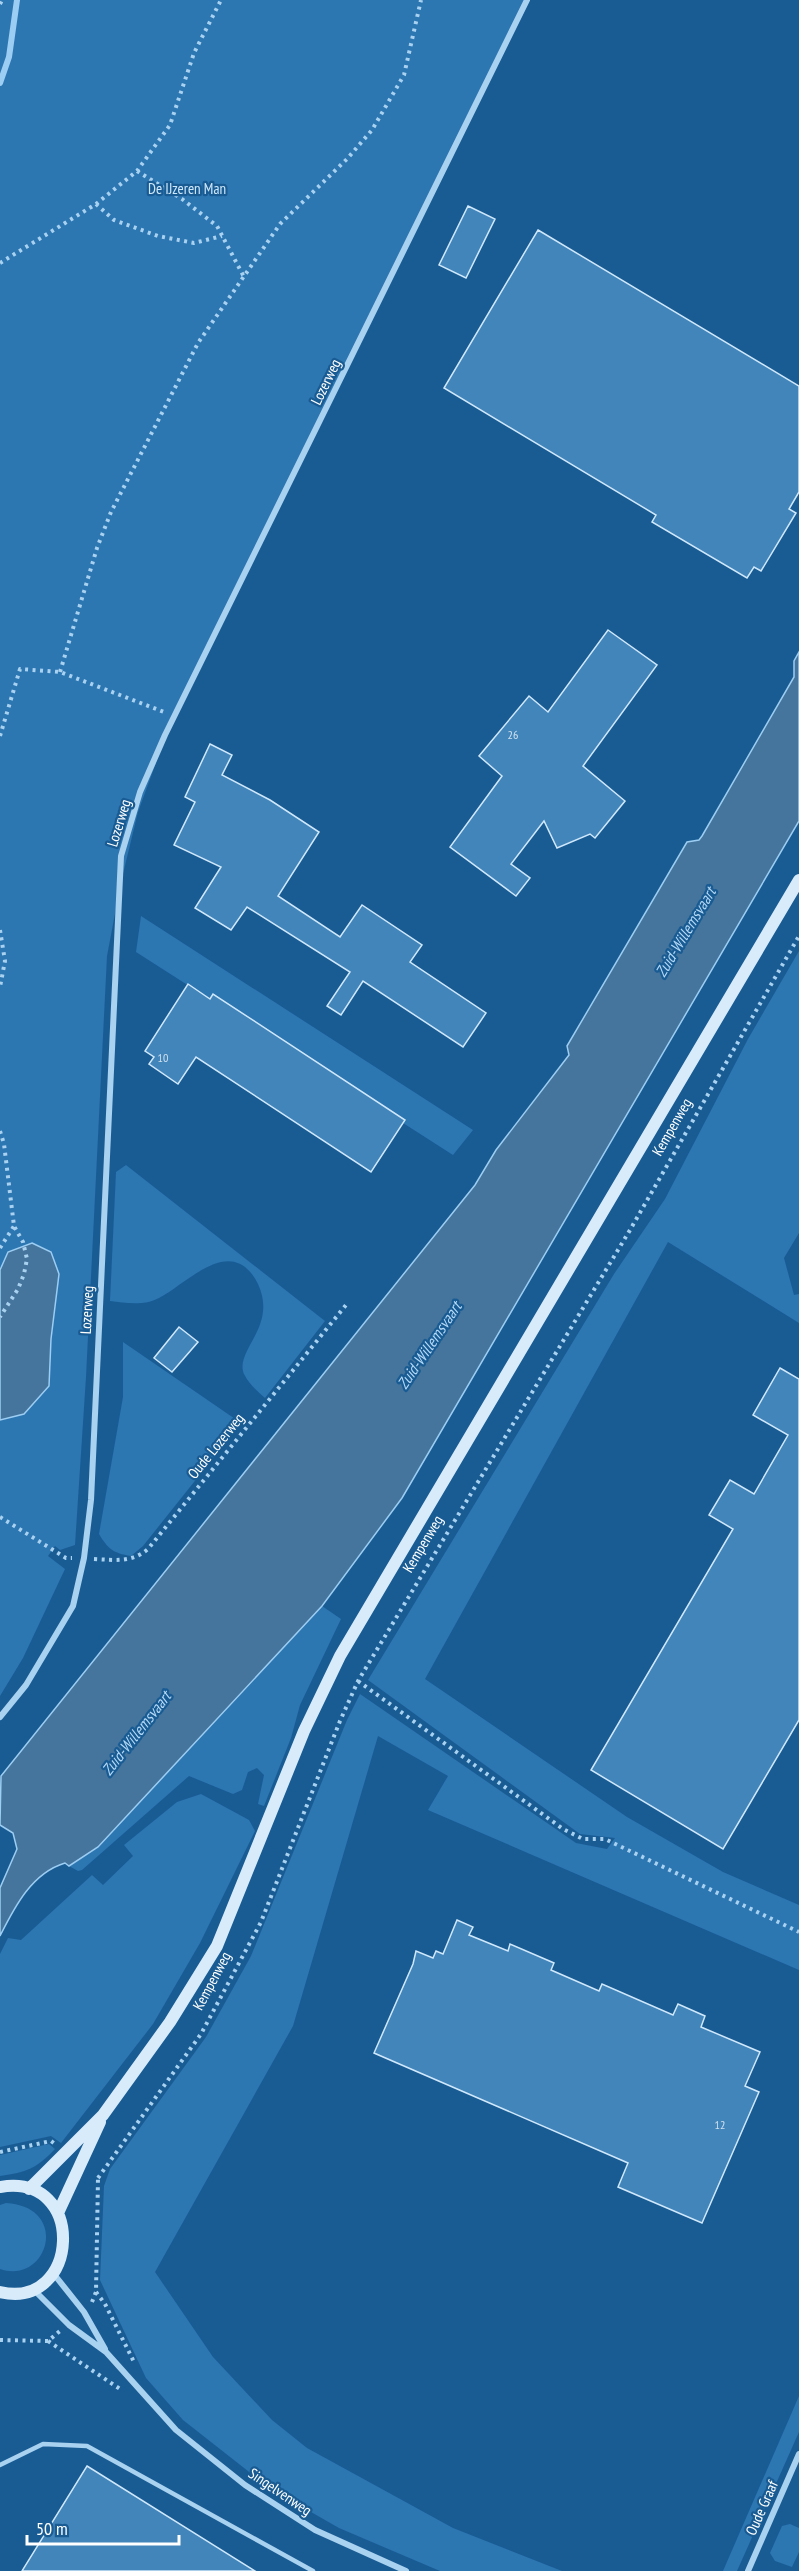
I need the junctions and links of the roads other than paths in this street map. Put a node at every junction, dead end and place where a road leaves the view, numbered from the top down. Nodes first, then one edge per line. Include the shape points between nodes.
1 (527, 0) edge
2 (799, 880) edge
3 (0, 1718) edge
4 (103, 2115) junction
5 (0, 2187) edge
6 (29, 2188) junction
7 (58, 2213) junction
8 (53, 2273) junction
9 (33, 2289) junction
10 (0, 2292) edge
11 (106, 2352) junction
12 (799, 2454) edge
13 (0, 2465) edge
14 (313, 2571) edge
15 (406, 2571) edge
16 (748, 2571) edge

1 - 3 street, Lozerweg via 140,792 121,855 91,1500 84,1558 73,1606 26,1685
2 - 4 main road, Kempenweg via 340,1656 304,1731 218,1946 170,2022
4 - 6 main road, Kempenweg
4 - 7 main road, Kempenweg
5 - 6 main road
6 - 7 main road via 46,2198
7 - 8 main road via 65,2244
8 - 9 main road
8 - 11 street, Singelvenweg via 84,2312
9 - 10 main road
9 - 11 street, Singelvenweg via 69,2325
11 - 15 street, Singelvenweg via 176,2430 245,2485 315,2530
12 - 16 street, Oude Graaf
13 - 14 lane via 43,2444 87,2445

